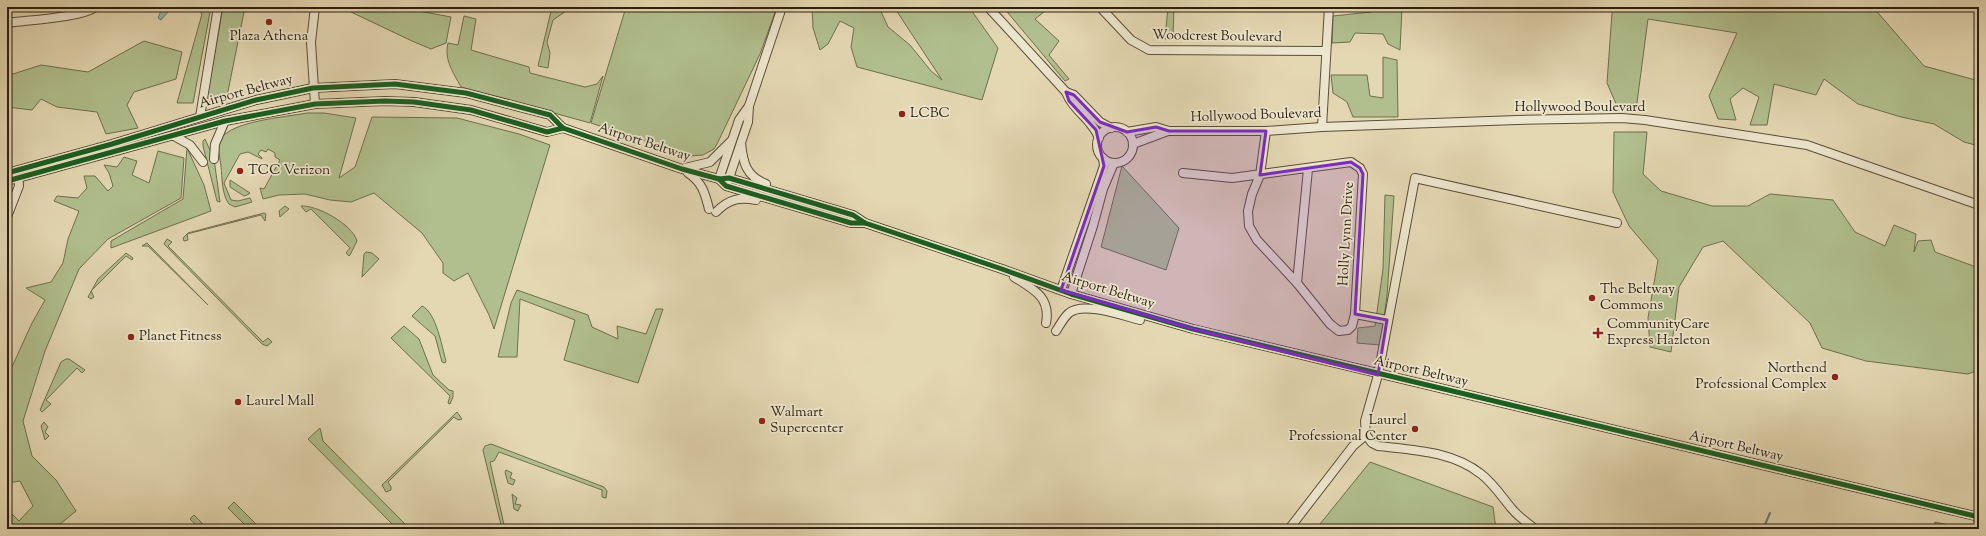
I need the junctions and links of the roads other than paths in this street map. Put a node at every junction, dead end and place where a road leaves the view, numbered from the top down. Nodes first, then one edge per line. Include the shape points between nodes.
1 (96, 7) edge
2 (218, 7) edge
3 (315, 7) edge
4 (782, 7) edge
5 (988, 7) edge
6 (1100, 7) edge
7 (1329, 7) edge
8 (7, 23) edge
9 (1326, 51) junction
10 (313, 88) junction
11 (1066, 92) junction
12 (315, 104) junction
13 (749, 106) junction
14 (200, 117) junction
15 (225, 121) junction
16 (1322, 127) junction
17 (563, 128) junction
18 (1112, 128) junction
19 (1169, 131) junction
20 (1266, 131) junction
21 (1128, 132) junction
22 (174, 136) junction
23 (1099, 138) junction
24 (731, 142) junction
25 (741, 143) junction
26 (1133, 144) junction
27 (1103, 158) junction
28 (214, 159) dead end
29 (203, 162) dead end
30 (1114, 163) junction
31 (682, 169) junction
32 (1308, 169) junction
33 (1183, 172) dead end
34 (7, 173) edge
35 (18, 174) junction
36 (1260, 174) junction
37 (719, 179) junction
38 (7, 181) edge
39 (728, 182) junction
40 (796, 196) junction
41 (1979, 205) edge
42 (791, 206) junction
43 (7, 217) edge
44 (1085, 219) junction
45 (865, 223) junction
46 (1617, 223) dead end
47 (1085, 253) junction
48 (1002, 269) junction
49 (1297, 283) junction
50 (1061, 290) junction
51 (1071, 294) junction
52 (1355, 314) junction
53 (1388, 320) junction
54 (1046, 323) dead end
55 (1192, 329) junction
56 (1056, 331) dead end
57 (1378, 375) junction
58 (1366, 435) junction
59 (1979, 517) edge
60 (1289, 529) edge
61 (1535, 529) edge

1 - 8 street via 73,14
2 - 14 street
3 - 10 street via 311,42
4 - 13 street
5 - 11 street
6 - 9 street, Woodcrest Boulevard via 1131,40 1149,50
7 - 9 street
9 - 16 street
10 - 12 street
10 - 14 street, Airport Beltway via 256,100
10 - 17 street, Airport Beltway via 395,84 466,93 550,115
11 - 18 street via 1074,95 1100,122
11 - 23 street via 1070,101 1092,124
12 - 15 street, Airport Beltway
12 - 17 street, Airport Beltway via 414,102 471,110 548,132
13 - 24 street via 739,120
13 - 25 street via 748,122
14 - 35 street, Airport Beltway
15 - 22 street, Airport Beltway
15 - 28 street via 215,144
16 - 20 street, Hollywood Boulevard
16 - 41 street, Hollywood Boulevard via 1517,120 1646,120 1807,145
17 - 31 street, Airport Beltway
18 - 21 street
18 - 23 street via 1104,131
19 - 20 street, Hollywood Boulevard
19 - 21 street, Hollywood Boulevard via 1156,128
19 - 26 street, Hollywood Boulevard
20 - 36 street
21 - 26 street
22 - 29 street via 190,145
22 - 35 street, Airport Beltway
23 - 27 street via 1097,146
24 - 31 street via 710,162
24 - 37 street
25 - 39 street
25 - 40 street via 745,167 751,176
26 - 30 street via 1129,156 1122,162
27 - 30 street
27 - 44 street via 1104,166
30 - 47 street via 1103,189
31 - 37 street, Airport Beltway
31 - 42 street via 697,179 703,187 713,211 742,197
32 - 36 street, Holly Lynn Drive
32 - 49 street
32 - 52 street, Holly Lynn Drive via 1351,162 1360,168 1363,174
33 - 36 street, Holly Lynn Drive via 1232,178
34 - 35 street, Airport Beltway
35 - 38 street, Airport Beltway
35 - 43 street via 19,186
36 - 49 street via 1248,211 1249,226 1257,240
37 - 39 street, Airport Beltway
39 - 40 street, Airport Beltway
39 - 42 street, Airport Beltway
40 - 45 street, Airport Beltway via 853,214
42 - 45 street, Airport Beltway via 851,223
44 - 47 street via 1087,230 1081,247
44 - 50 street
45 - 48 street, Airport Beltway
46 - 53 street via 1415,178
47 - 51 street
48 - 50 street, Airport Beltway
48 - 54 street via 1032,289 1046,303
49 - 52 street, Holly Lynn Drive via 1330,324 1339,331 1348,330 1352,326
50 - 51 street, Airport Beltway
51 - 55 street, Airport Beltway
52 - 53 street
53 - 57 street
55 - 56 street via 1173,328 1107,311 1078,309 1070,312
55 - 57 street, Airport Beltway
57 - 58 street via 1365,421
57 - 59 street, Airport Beltway
58 - 60 street via 1353,446
58 - 61 street via 1378,446 1430,453 1468,465 1482,474 1513,510

